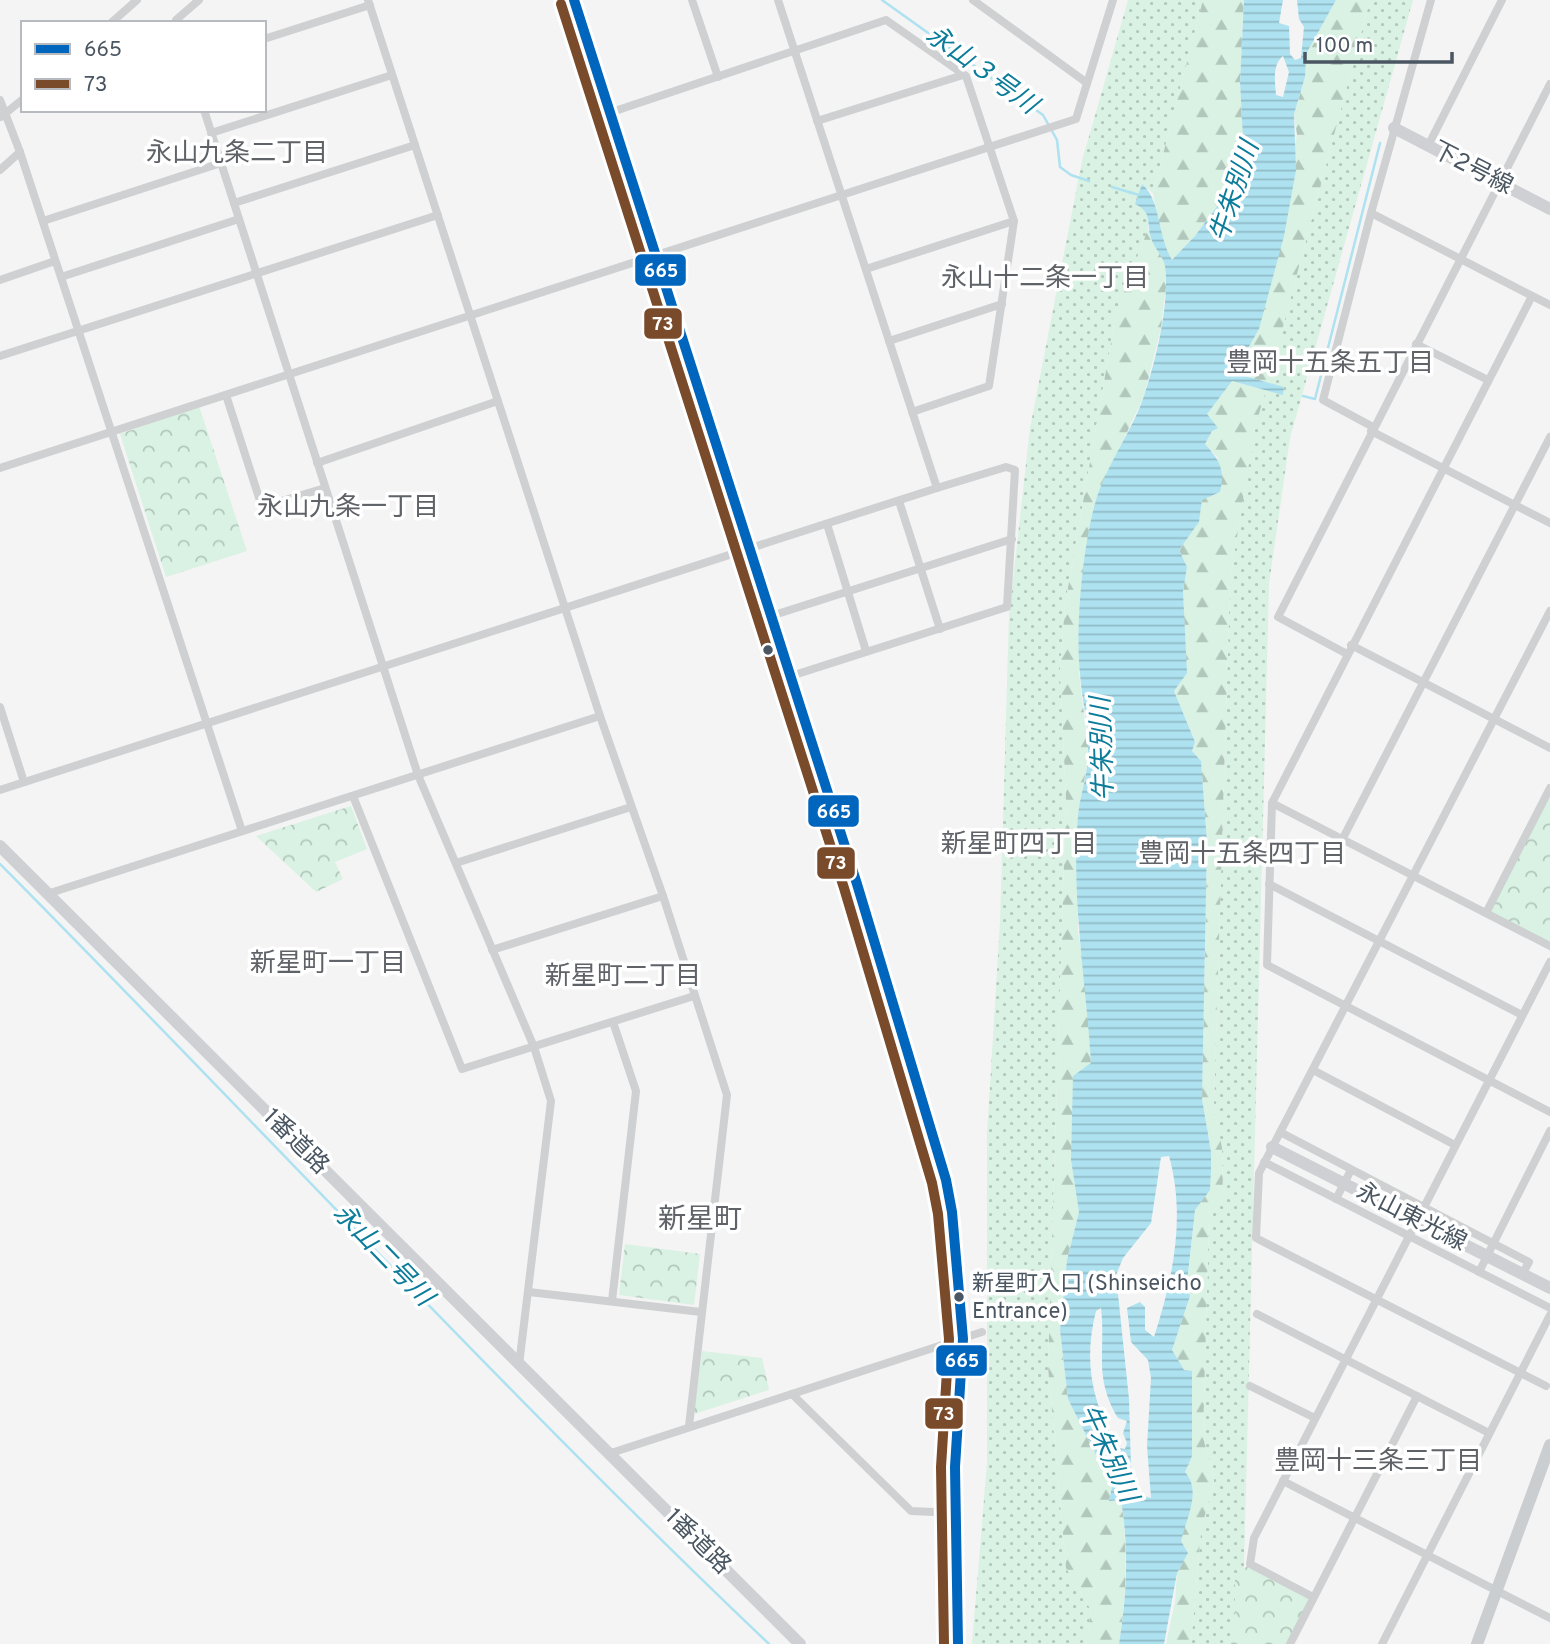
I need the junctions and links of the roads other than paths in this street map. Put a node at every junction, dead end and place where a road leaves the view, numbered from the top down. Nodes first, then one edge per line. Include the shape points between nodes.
1 (137, 0) edge
2 (199, 0) edge
3 (574, 0) edge
4 (692, 0) edge
5 (778, 0) edge
6 (972, 0) edge
7 (1113, 0) edge
8 (1432, 0) edge
9 (1502, 0) edge
10 (369, 3) edge
11 (113, 21) edge
12 (176, 21) edge
13 (266, 38) edge
14 (794, 50) junction
15 (392, 75) junction
16 (963, 75) junction
17 (718, 77) junction
18 (1087, 83) junction
19 (1550, 84) edge
20 (21, 100) edge
21 (1, 109) edge
22 (205, 112) edge
23 (610, 113) junction
24 (817, 121) junction
25 (1394, 128) junction
26 (211, 132) junction
27 (415, 145) junction
28 (1428, 146) junction
29 (990, 147) junction
30 (20, 152) junction
31 (221, 163) junction
32 (0, 170) edge
33 (1499, 183) junction
34 (841, 195) junction
35 (234, 203) junction
36 (1550, 209) edge
37 (1371, 213) junction
38 (438, 215) junction
39 (239, 219) junction
40 (43, 221) junction
41 (1014, 221) junction
42 (656, 255) junction
43 (1460, 259) junction
44 (55, 261) junction
45 (866, 268) junction
46 (257, 273) junction
47 (61, 277) junction
48 (0, 280) edge
49 (1532, 296) junction
50 (1002, 304) junction
51 (1550, 305) edge
52 (470, 316) junction
53 (78, 331) junction
54 (889, 341) junction
55 (1416, 344) junction
56 (0, 356) edge
57 (289, 374) junction
58 (1488, 380) junction
59 (226, 395) junction
60 (498, 401) junction
61 (912, 412) junction
62 (1372, 429) junction
63 (112, 432) junction
64 (1550, 437) edge
65 (317, 463) junction
66 (0, 468) edge
67 (1444, 468) junction
68 (325, 488) junction
69 (937, 488) junction
70 (899, 501) junction
71 (1515, 505) junction
72 (1550, 523) edge
73 (827, 524) junction
74 (1012, 540) junction
75 (750, 548) junction
76 (920, 566) junction
77 (846, 591) junction
78 (565, 608) junction
79 (1550, 611) edge
80 (771, 616) junction
81 (940, 629) junction
82 (1349, 650) junction
83 (866, 651) junction
84 (383, 668) junction
85 (791, 676) junction
86 (1423, 683) junction
87 (0, 708) edge
88 (600, 716) junction
89 (1494, 719) junction
90 (207, 725) junction
91 (1550, 748) edge
92 (418, 775) junction
93 (24, 782) junction
94 (1550, 788) edge
95 (0, 790) edge
96 (353, 796) junction
97 (1272, 803) junction
98 (631, 807) junction
99 (242, 831) junction
100 (1342, 840) junction
101 (0, 846) edge
102 (456, 863) junction
103 (1414, 875) junction
104 (1269, 884) junction
105 (47, 894) junction
106 (663, 896) junction
107 (1486, 913) junction
108 (1380, 941) junction
109 (1550, 946) edge
110 (492, 950) junction
111 (1550, 961) edge
112 (694, 996) junction
113 (1346, 1007) junction
114 (1522, 1015) junction
115 (613, 1022) junction
116 (534, 1047) junction
117 (1313, 1070) junction
118 (1488, 1081) junction
119 (1550, 1112) edge
120 (1550, 1131) edge
121 (1280, 1132) junction
122 (1455, 1145) junction
123 (1272, 1147) junction
124 (1264, 1162) junction
125 (1351, 1170) junction
126 (1343, 1184) junction
127 (1336, 1199) junction
128 (1423, 1207) junction
129 (1416, 1221) junction
130 (1409, 1235) junction
131 (1494, 1244) junction
132 (1487, 1258) junction
133 (1479, 1272) junction
134 (1522, 1275) junction
135 (1550, 1288) edge
136 (529, 1292) junction
137 (1376, 1299) junction
138 (612, 1301) junction
139 (1550, 1308) edge
140 (701, 1312) junction
141 (1257, 1314) dead end
142 (1550, 1315) edge
143 (982, 1332) dead end
144 (963, 1339) junction
145 (1346, 1359) junction
146 (519, 1366) junction
147 (1520, 1373) junction
148 (1250, 1386) dead end
149 (1546, 1386) dead end
150 (792, 1394) junction
151 (1418, 1396) junction
152 (1315, 1418) junction
153 (689, 1426) junction
154 (1489, 1433) junction
155 (1550, 1445) edge
156 (608, 1454) junction
157 (1283, 1481) junction
158 (956, 1513) junction
159 (1356, 1517) junction
160 (1427, 1555) junction
161 (1497, 1591) junction
162 (1314, 1597) junction
163 (1550, 1618) edge
164 (800, 1644) edge
165 (958, 1644) edge
166 (1290, 1644) edge
167 (1382, 1644) edge
168 (1477, 1644) edge

1 - 11 street
2 - 12 street
3 - 23 main road
4 - 17 street
5 - 14 street
6 - 18 street
7 - 18 street
8 - 25 street
9 - 28 street
10 - 13 street
10 - 15 street
14 - 16 street via 886,20
14 - 17 street
14 - 24 street
15 - 26 street
15 - 27 street
16 - 24 street
16 - 29 street
17 - 23 street
18 - 29 street via 1076,119
19 - 33 street
20 - 21 street
21 - 30 street
22 - 26 street
23 - 42 main road
24 - 34 street
25 - 28 street, 下2号線
25 - 37 street
26 - 31 street
27 - 35 street
27 - 38 street
28 - 33 street, 下2号線
29 - 34 street
29 - 41 street
30 - 32 street
30 - 40 street
31 - 35 street
31 - 40 street
33 - 36 street, 下2号線
33 - 43 street
34 - 42 street
34 - 45 street
35 - 39 street
37 - 43 street
37 - 62 street via 1324,400
38 - 46 street
38 - 52 street
39 - 46 street
39 - 47 street
40 - 44 street
41 - 45 street
41 - 50 street
42 - 52 street
42 - 75 main road
43 - 49 street
43 - 55 street
44 - 47 street
44 - 48 street
45 - 54 street
46 - 53 street
46 - 57 street
47 - 53 street
49 - 51 street
49 - 58 street
50 - 54 street
50 - 61 street via 989,386
52 - 57 street
52 - 60 street
53 - 56 street
53 - 63 street
54 - 61 street
55 - 58 street
55 - 62 street
57 - 59 street
57 - 65 street
58 - 67 street
59 - 63 street
59 - 68 street via 262,507
60 - 65 street
60 - 78 street
61 - 69 street
62 - 67 street
62 - 82 street via 1278,617
63 - 66 street
63 - 90 street
64 - 71 street
65 - 68 street
67 - 71 street
67 - 82 street
68 - 84 street
69 - 70 street
69 - 74 street via 1012,468 1017,478
70 - 73 street
70 - 76 street
71 - 72 street
71 - 86 street
73 - 75 street
73 - 77 street
74 - 76 street
74 - 81 street via 1007,607
75 - 78 street
75 - 80 main road
76 - 77 street
76 - 81 street
77 - 80 street
77 - 83 street
78 - 84 street
78 - 88 street
79 - 89 street
80 - 85 main road
81 - 83 street
82 - 86 street
82 - 97 street
83 - 85 street
84 - 90 street
84 - 92 street
85 - 144 main road via 939,1151 952,1212
86 - 89 street
86 - 100 street
87 - 93 street
88 - 92 street
88 - 98 street
89 - 91 street
89 - 103 street
90 - 93 street
90 - 99 street
92 - 96 street
92 - 102 street
93 - 95 street
94 - 107 street
96 - 99 street
96 - 116 street via 462,1069
97 - 100 street
97 - 104 street
98 - 102 street
98 - 106 street
99 - 105 street
100 - 103 street
101 - 105 street, 1番道路
102 - 110 street
103 - 107 street
103 - 108 street
104 - 108 street
104 - 113 street via 1267,965
105 - 146 street, 1番道路
106 - 110 street
106 - 112 street
107 - 109 street
108 - 113 street
108 - 114 street
110 - 116 street
111 - 114 street
112 - 115 street
112 - 140 street via 727,1095
113 - 117 street
113 - 118 street
114 - 118 street
115 - 116 street
115 - 138 street via 636,1091
116 - 136 street via 551,1101
117 - 121 street
117 - 122 street
118 - 119 street
118 - 122 street
120 - 131 street
121 - 123 street
121 - 125 street
122 - 128 street
123 - 124 street
123 - 126 street, 永山東光線
124 - 127 street
124 - 137 street via 1259,1173 1256,1238
125 - 126 street
125 - 128 street
126 - 127 street
126 - 129 street, 永山東光線
127 - 130 street
128 - 129 street
128 - 131 street
129 - 130 street
129 - 132 street, 永山東光線
130 - 133 street
130 - 137 street
131 - 132 street
131 - 134 street via 1529,1262
132 - 133 street
132 - 134 street, 永山東光線
133 - 139 street
134 - 135 street, 永山東光線
136 - 138 street
136 - 146 street
137 - 145 street
137 - 147 street
138 - 140 street
140 - 153 street
141 - 145 street
142 - 147 street
143 - 144 street
144 - 150 street
144 - 158 main road
145 - 151 street
145 - 152 street
146 - 156 street, 1番道路
147 - 149 street
147 - 154 street
148 - 152 street
150 - 153 street
150 - 158 street via 911,1511
151 - 154 street
151 - 159 street
152 - 157 street
153 - 156 street
154 - 160 street
155 - 161 main road
156 - 164 street, 1番道路
157 - 159 street
157 - 162 street via 1254,1538 1250,1564
158 - 165 main road
159 - 160 street
159 - 162 street
160 - 161 street
160 - 167 street
161 - 163 street
161 - 168 main road
162 - 166 street

